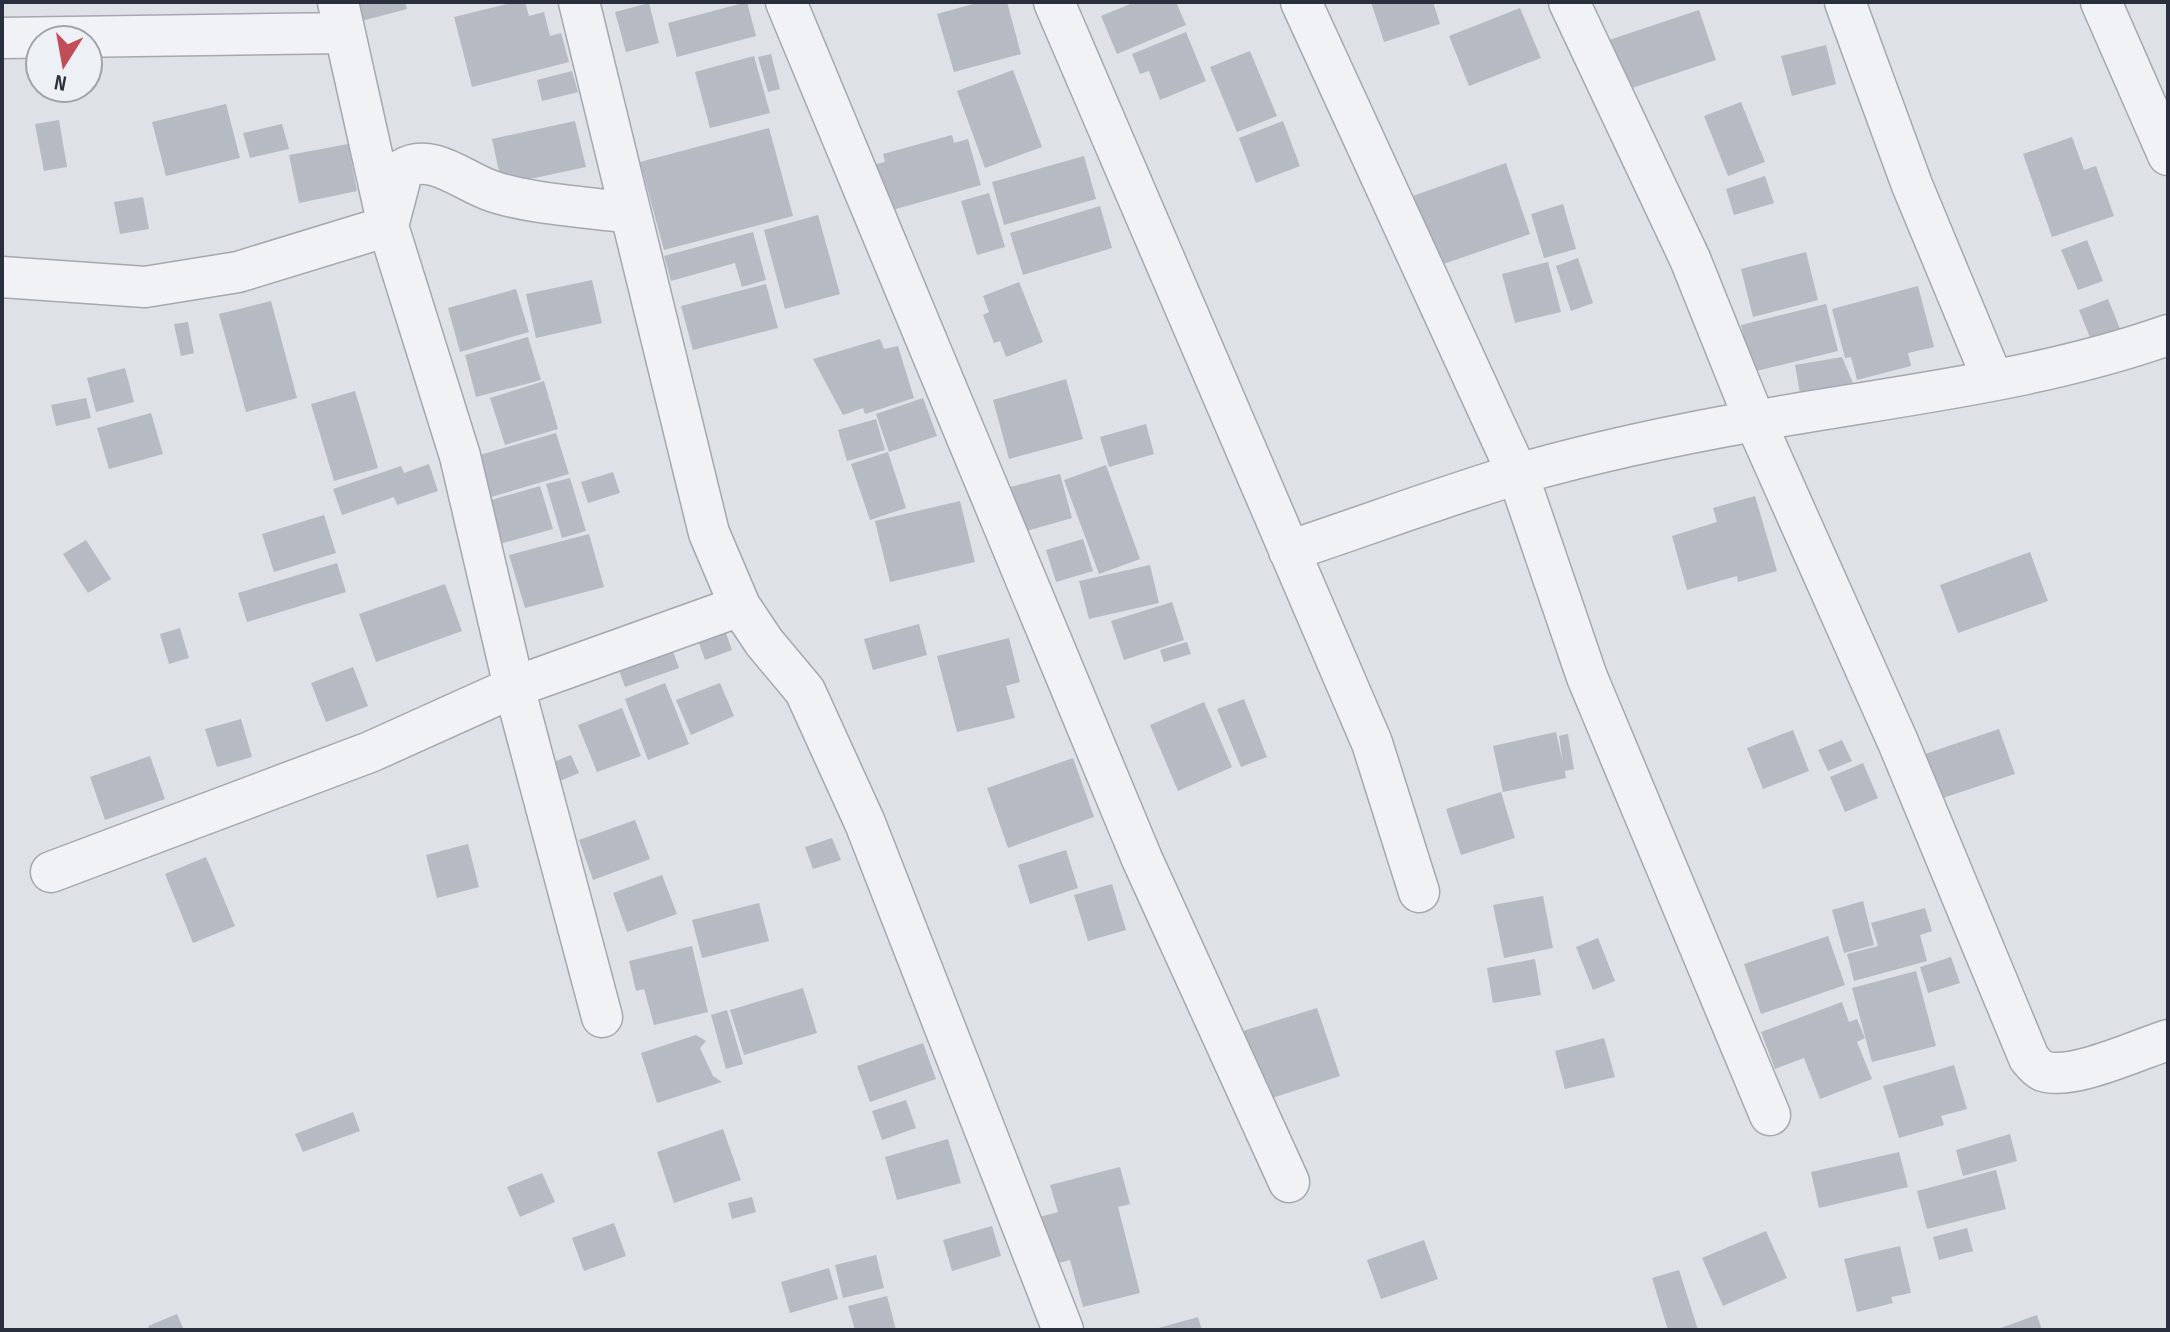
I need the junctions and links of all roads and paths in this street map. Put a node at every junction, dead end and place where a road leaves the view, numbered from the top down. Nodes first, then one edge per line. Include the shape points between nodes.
1 (579, 2) edge
2 (786, 2) edge
3 (1054, 2) edge
4 (1301, 2) edge
5 (1569, 2) edge
6 (1845, 2) edge
7 (2101, 2) edge
8 (341, 18) edge
9 (2, 38) edge
10 (2168, 155) edge
11 (630, 213) junction
12 (388, 226) junction
13 (2, 277) edge
14 (2168, 335) edge
15 (1993, 380) junction
16 (1755, 421) junction
17 (1518, 475) junction
18 (1289, 551) junction
19 (740, 606) junction
20 (514, 687) junction
21 (51, 872) dead end
22 (1419, 892) dead end
23 (602, 1017) dead end
24 (2168, 1040) edge
25 (1770, 1115) dead end
26 (1289, 1182) dead end
27 (1063, 1330) edge

1 - 11 street
2 - 26 street via 1142,859
3 - 18 street
4 - 17 street
5 - 16 street via 1690,259
6 - 15 street via 1912,185
7 - 10 street
8 - 9 street
8 - 12 street
11 - 12 street via 497,193 415,161 403,169
11 - 19 street via 709,533
12 - 13 street via 238,272 145,287
12 - 20 street via 460,456
14 - 15 street via 2115,354
15 - 16 street
16 - 17 street
16 - 24 street via 1898,742 2029,1058 2041,1070 2068,1071
17 - 18 street
17 - 25 street via 1587,677
18 - 22 street via 1372,743
19 - 20 street
19 - 27 street via 805,691 865,823
20 - 21 street via 370,752
20 - 23 street

